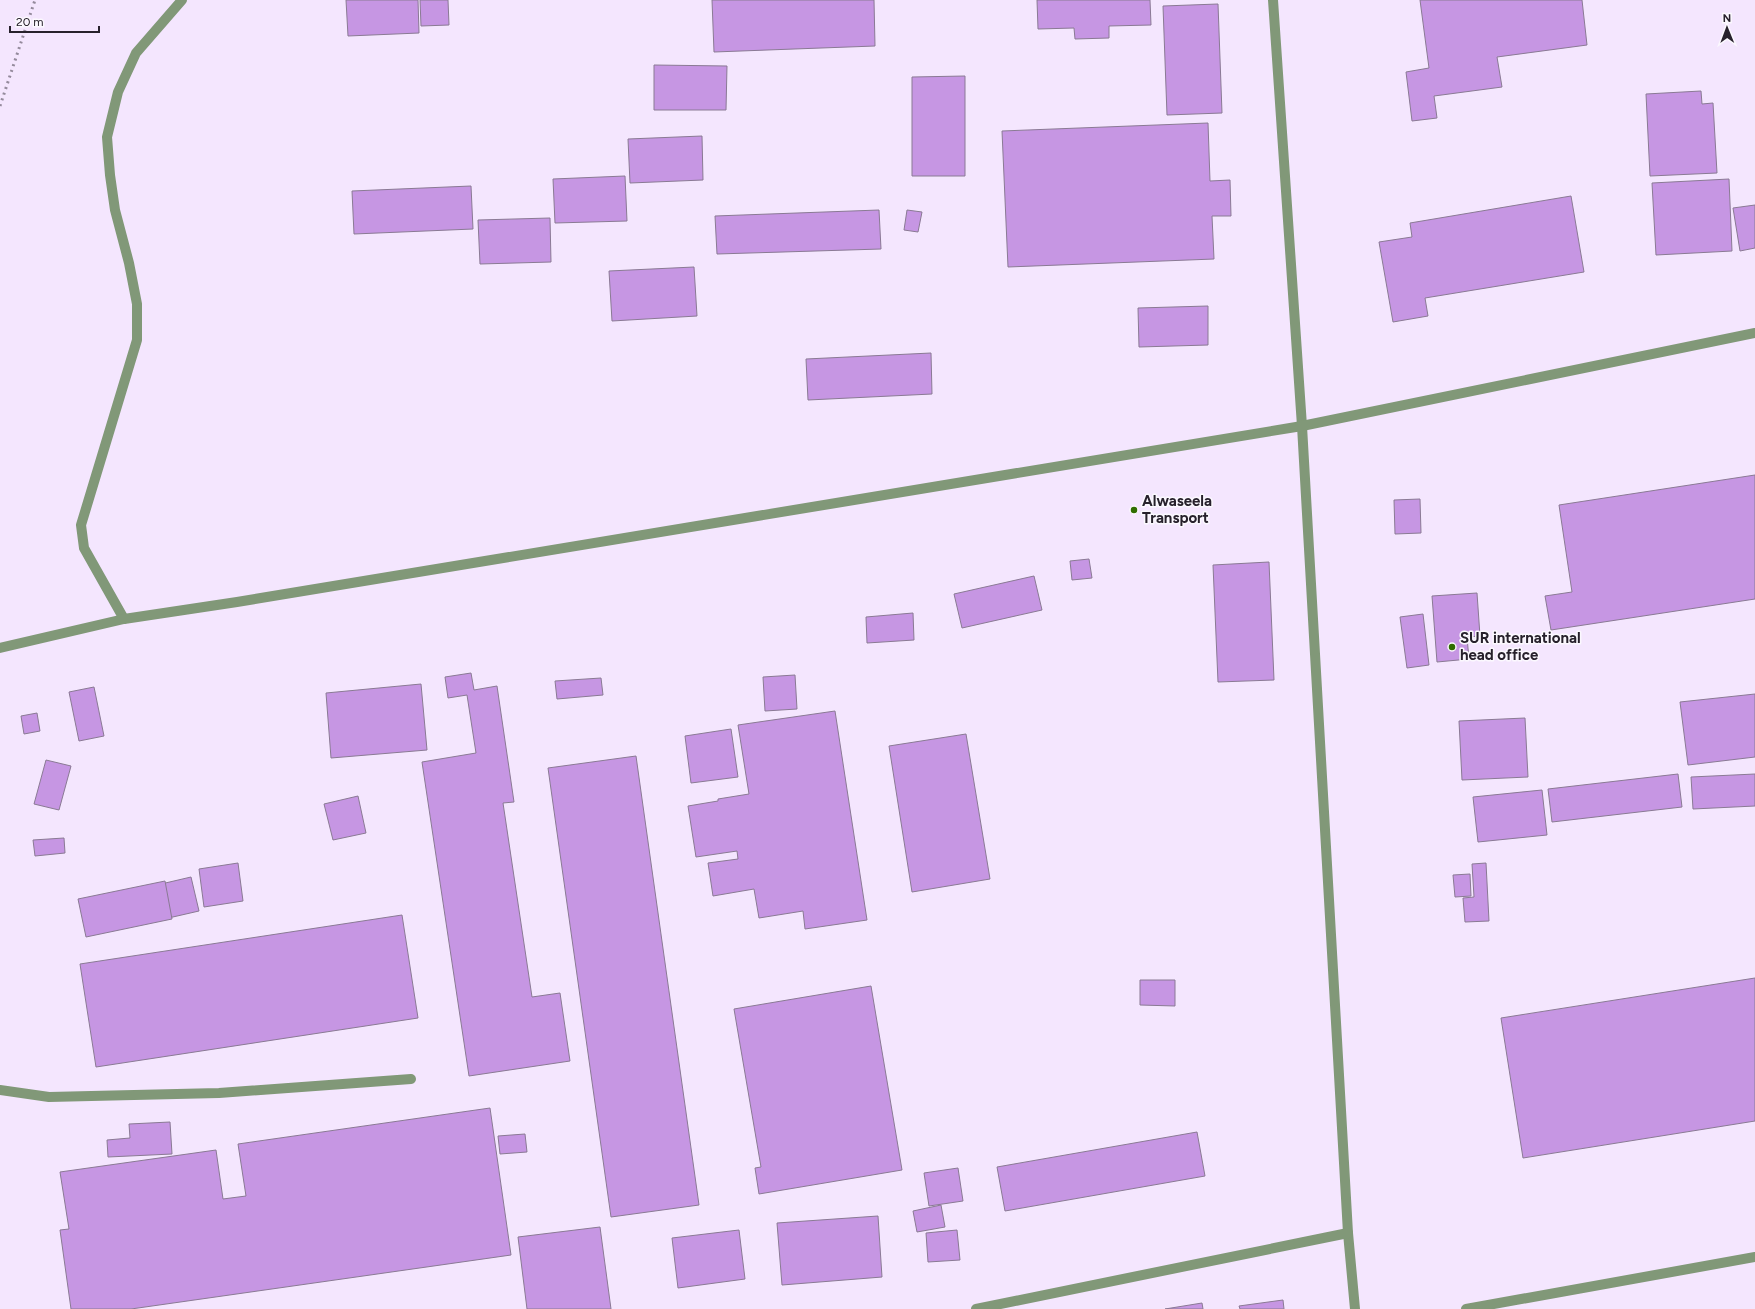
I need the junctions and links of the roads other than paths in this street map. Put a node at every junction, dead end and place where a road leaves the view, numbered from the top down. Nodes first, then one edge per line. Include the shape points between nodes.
1 (182, 0) edge
2 (1273, 0) edge
3 (1755, 333) edge
4 (1302, 426) junction
5 (124, 619) junction
6 (0, 648) edge
7 (411, 1079) dead end
8 (0, 1090) edge
9 (1348, 1233) junction
10 (1755, 1257) edge
11 (976, 1309) edge
12 (1355, 1309) edge
13 (1466, 1309) edge

1 - 5 lane via 136,53 118,92 108,137 115,210 137,304 137,340 81,526 84,548
2 - 4 lane
3 - 4 lane
4 - 5 lane
4 - 9 lane
5 - 6 lane
7 - 8 lane via 218,1093 49,1097
9 - 11 lane
9 - 12 lane
10 - 13 lane

